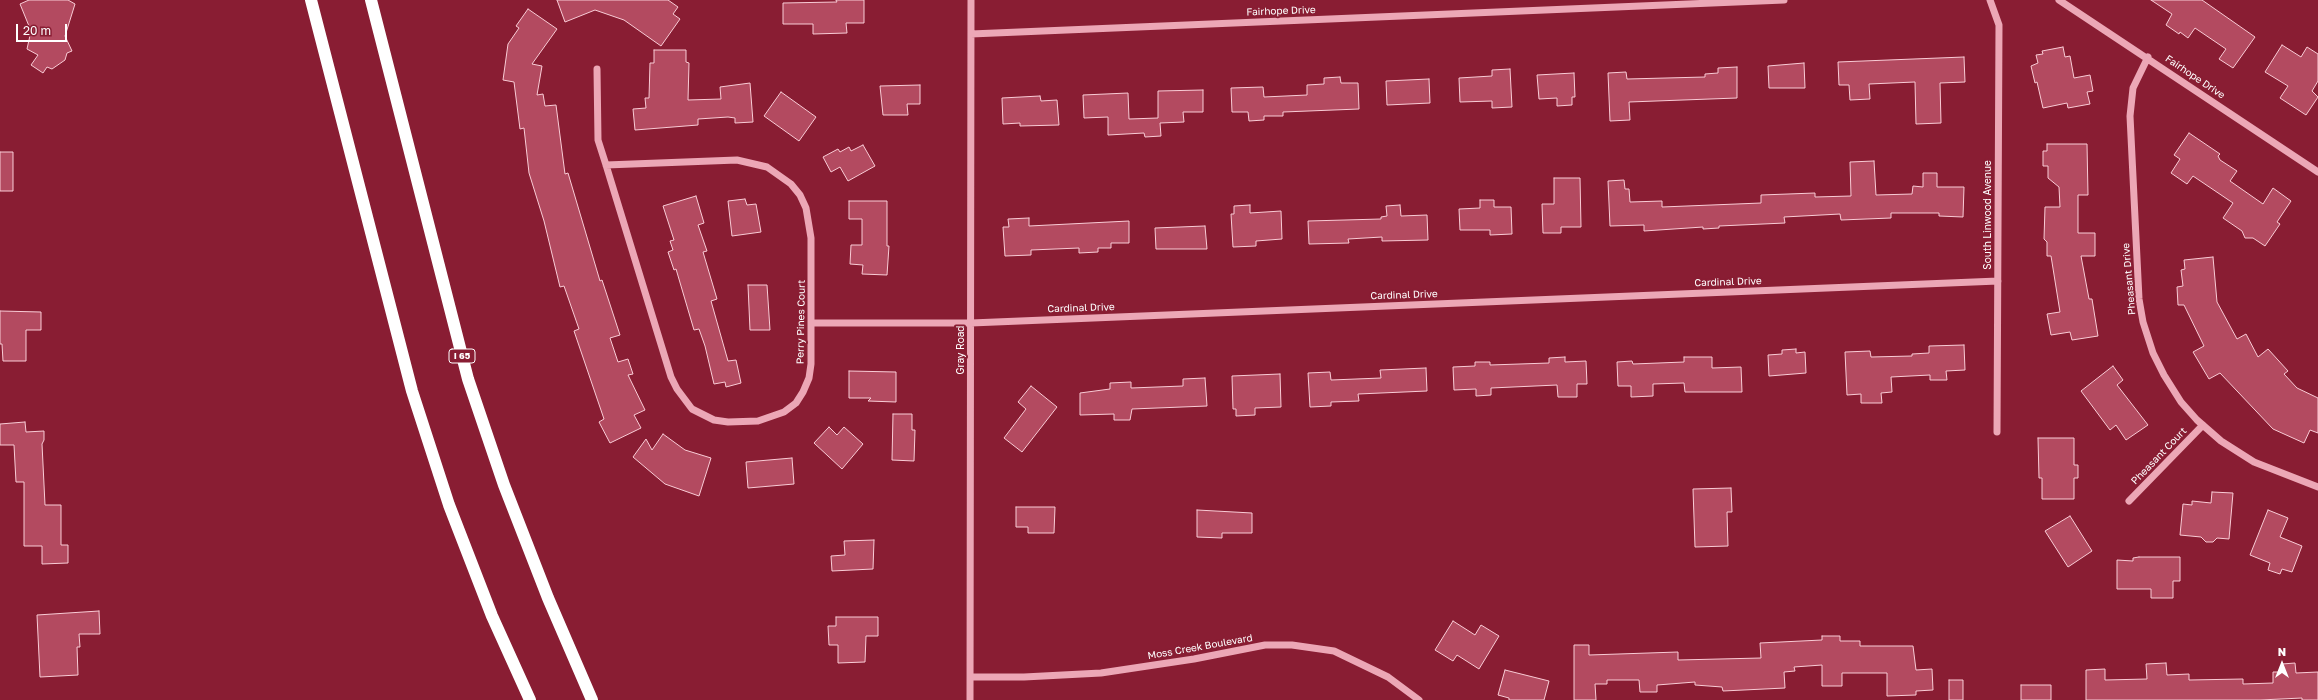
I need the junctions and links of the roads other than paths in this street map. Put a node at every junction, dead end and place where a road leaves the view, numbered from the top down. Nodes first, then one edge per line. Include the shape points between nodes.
1 (311, 0) edge
2 (371, 0) edge
3 (971, 0) edge
4 (1784, 0) edge
5 (1990, 0) edge
6 (2059, 0) edge
7 (971, 34) junction
8 (2148, 57) junction
9 (597, 69) dead end
10 (606, 165) junction
11 (2318, 172) edge
12 (1998, 281) junction
13 (811, 323) junction
14 (971, 323) junction
15 (2203, 425) junction
16 (1997, 432) dead end
17 (2318, 487) edge
18 (2130, 501) dead end
19 (970, 677) junction
20 (530, 700) edge
21 (592, 700) edge
22 (970, 700) edge
23 (1419, 700) edge

1 - 20 highway via 412,391 449,505 492,616
2 - 21 highway, I 65 via 468,379 504,485 548,598
3 - 7 street, Gray Road
4 - 7 street, Fairhope Drive
5 - 12 street, South Linwood Avenue via 1999,25
6 - 8 street, Fairhope Drive
7 - 14 street, Gray Road
8 - 11 street, Fairhope Drive
8 - 15 street, Pheasant Drive via 2135,82 2130,108 2139,299 2148,338 2164,375 2181,402
9 - 10 street, Perry Pines Court via 597,128
10 - 13 street, Perry Pines Court via 737,160 767,167 780,174 800,195 810,221
10 - 13 street, Perry Pines Court via 671,377 683,400 692,409 703,416 728,422 758,421 784,412 796,403 809,378
12 - 14 street, Cardinal Drive
12 - 16 street, South Linwood Avenue
13 - 14 street, Cardinal Drive
14 - 19 street, Gray Road
15 - 17 street, Pheasant Drive via 2227,445 2254,462
15 - 18 street, Pheasant Court
19 - 22 street, Gray Road
19 - 23 street, Moss Creek Boulevard via 1024,677 1101,672 1194,659 1265,645 1292,645 1334,651 1388,677

